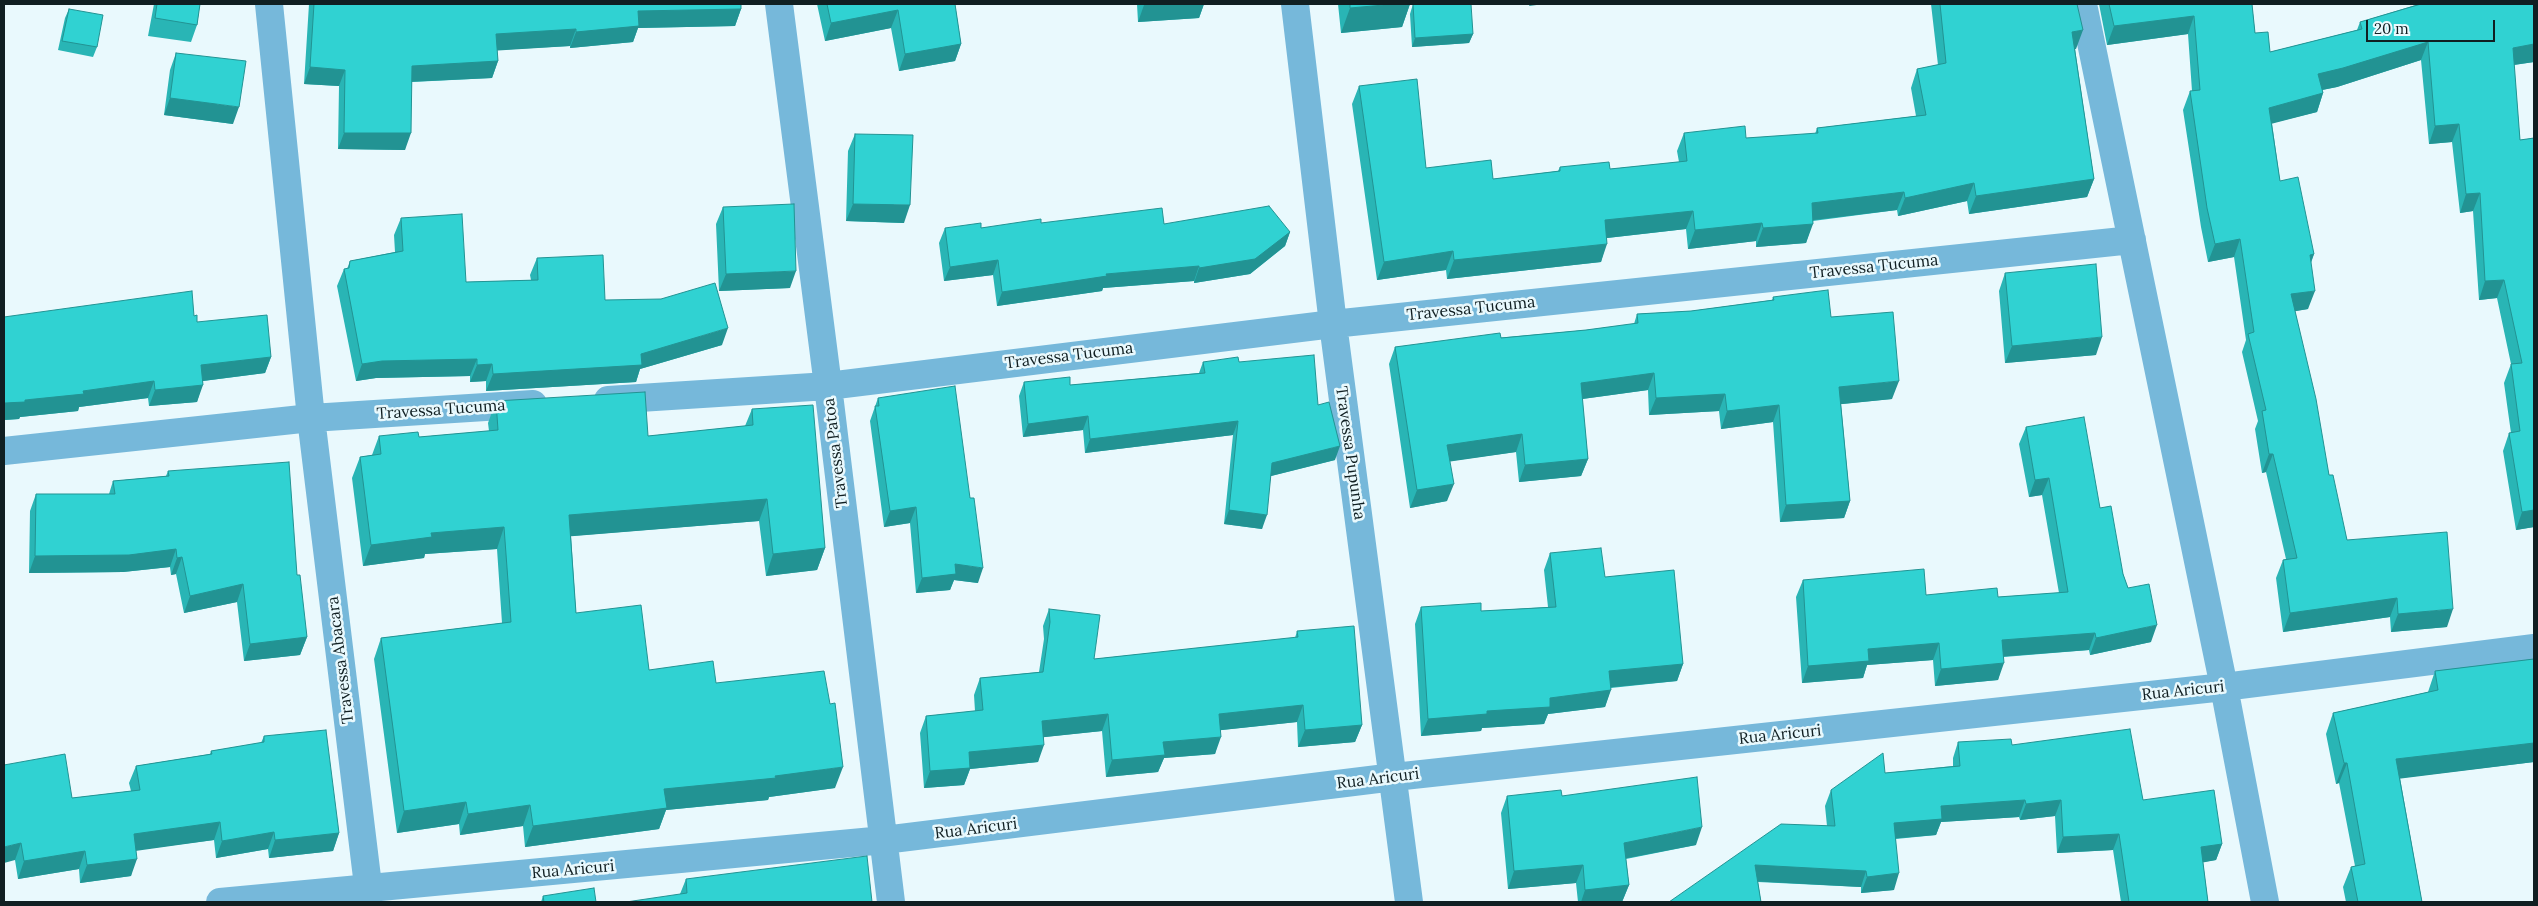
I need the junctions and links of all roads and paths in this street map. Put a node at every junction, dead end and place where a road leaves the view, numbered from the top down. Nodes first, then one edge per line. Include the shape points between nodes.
1 (269, 4) edge
2 (778, 4) edge
3 (1295, 4) edge
4 (2083, 4) edge
5 (2132, 240) junction
6 (1333, 324) junction
7 (828, 386) junction
8 (312, 418) junction
9 (4, 451) edge
10 (2534, 648) edge
11 (2224, 687) junction
12 (1394, 776) junction
13 (884, 840) junction
14 (369, 896) edge
15 (220, 902) edge
16 (891, 902) edge
17 (1409, 902) edge
18 (2265, 902) edge

1 - 8 street, Travessa Abacara
2 - 7 street, Travessa Patoa
3 - 6 street, Travessa Pupunha
4 - 5 street
5 - 6 street, Travessa Tucuma
5 - 11 street
6 - 7 street, Travessa Tucuma
6 - 12 street, Travessa Pupunha
7 - 8 street, Travessa Tucuma
7 - 13 street, Travessa Patoa
8 - 9 street, Travessa Tucuma
8 - 14 street, Travessa Abacara
10 - 11 street, Rua Aricuri
11 - 12 street, Rua Aricuri
11 - 18 street
12 - 13 street, Rua Aricuri
12 - 17 street, Travessa Pupunha
13 - 14 street, Rua Aricuri
13 - 16 street, Travessa Patoa
14 - 15 street, Rua Aricuri

